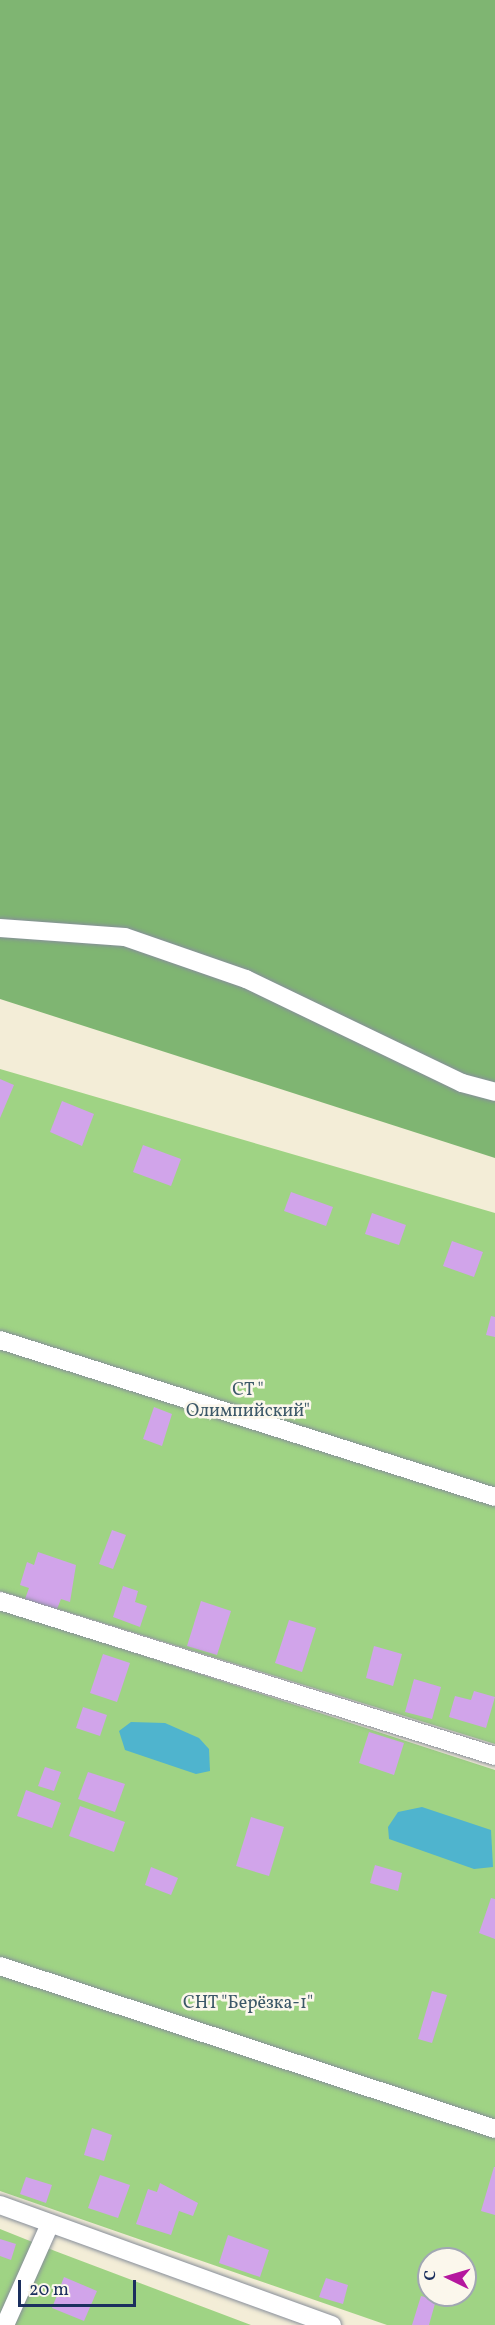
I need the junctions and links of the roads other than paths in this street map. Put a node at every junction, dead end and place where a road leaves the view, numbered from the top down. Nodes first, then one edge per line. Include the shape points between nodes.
1 (0, 928) edge
2 (495, 1092) edge
3 (0, 1340) edge
4 (495, 1497) edge
5 (0, 1601) edge
6 (495, 1756) edge
7 (0, 1966) edge
8 (495, 2129) edge
9 (0, 2205) edge
10 (50, 2224) junction
11 (322, 2323) edge
12 (5, 2325) edge

1 - 2 lane via 124,937 246,979 462,1083
3 - 4 lane
5 - 6 lane
7 - 8 lane
9 - 10 lane
10 - 11 lane
10 - 12 lane

